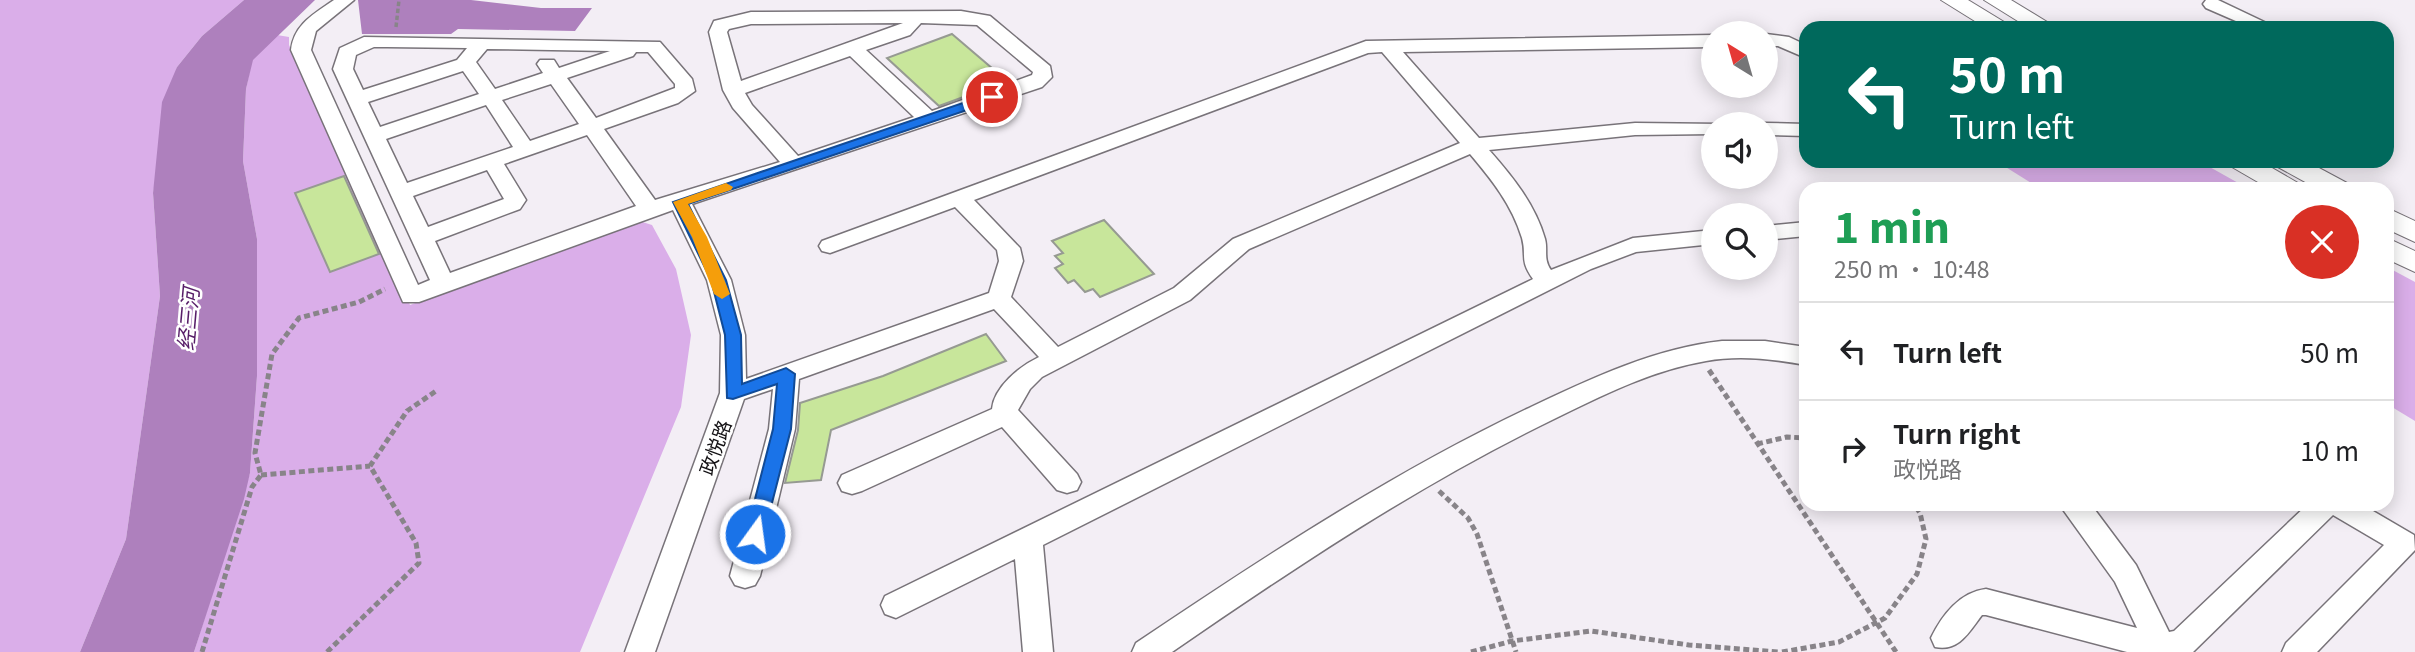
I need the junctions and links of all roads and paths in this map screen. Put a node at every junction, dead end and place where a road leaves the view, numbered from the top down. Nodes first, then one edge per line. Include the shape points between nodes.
1 (345, 0) edge
2 (399, 0) edge
3 (1952, 0) edge
4 (1995, 0) edge
5 (2212, 5) dead end
6 (914, 17) junction
7 (1990, 21) edge
8 (2033, 21) edge
9 (2251, 21) edge
10 (395, 41) junction
11 (1701, 41) edge
12 (1778, 41) edge
13 (481, 44) junction
14 (534, 45) junction
15 (1386, 45) junction
16 (645, 46) junction
17 (853, 48) junction
18 (1799, 48) edge
19 (467, 62) junction
20 (555, 76) junction
21 (733, 90) junction
22 (491, 97) junction
23 (357, 99) junction
24 (928, 119) junction
25 (590, 128) junction
26 (1701, 128) edge
27 (1778, 130) edge
28 (1799, 130) edge
29 (374, 136) junction
30 (1476, 145) junction
31 (526, 150) junction
32 (492, 161) junction
33 (794, 165) junction
34 (2253, 168) edge
35 (2300, 168) edge
36 (2277, 182) edge
37 (2325, 182) edge
38 (400, 193) junction
39 (958, 197) junction
40 (680, 202) junction
41 (650, 210) junction
42 (2394, 221) edge
43 (1799, 230) edge
44 (1778, 232) edge
45 (2415, 233) edge
46 (421, 237) junction
47 (1701, 238) edge
48 (830, 246) dead end
49 (2394, 251) edge
50 (2415, 263) edge
51 (439, 275) dead end
52 (404, 280) junction
53 (1547, 282) junction
54 (999, 298) junction
55 (1698, 353) junction
56 (1799, 355) edge
57 (1054, 359) junction
58 (786, 374) junction
59 (436, 391) dead end
60 (733, 393) junction
61 (1006, 414) junction
62 (1799, 438) edge
63 (1757, 444) junction
64 (370, 466) junction
65 (261, 475) junction
66 (1423, 475) junction
67 (1067, 482) dead end
68 (852, 483) dead end
69 (1799, 507) edge
70 (1802, 511) edge
71 (1919, 511) edge
72 (2080, 511) edge
73 (2319, 511) edge
74 (2353, 511) edge
75 (2410, 537) edge
76 (1028, 540) junction
77 (744, 576) dead end
78 (896, 604) dead end
79 (1876, 622) junction
80 (1946, 638) dead end
81 (1512, 641) junction
82 (2158, 650) edge
83 (202, 652) edge
84 (327, 652) edge
85 (640, 652) edge
86 (1038, 652) edge
87 (1147, 652) edge
88 (1471, 652) edge
89 (1516, 652) edge
90 (1780, 652) edge
91 (1896, 652) edge
92 (2297, 652) edge

1 - 52 street via 308,26 300,36 301,50
2 - 10 path
3 - 7 main road
4 - 8 main road
5 - 9 street
6 - 17 street via 903,31
6 - 21 street via 732,20 718,32
6 - 24 street via 983,20 1043,70 1035,83
10 - 13 street
10 - 23 street via 371,41 348,52 343,69
11 - 15 street
12 - 18 street
13 - 14 street
13 - 19 street
14 - 16 street
14 - 20 street
15 - 30 street
15 - 39 street via 1353,51
16 - 20 street
16 - 25 street via 653,46 685,83 685,92
17 - 21 street
17 - 24 street
19 - 22 street
19 - 23 street
20 - 22 street
20 - 25 street
21 - 33 street via 743,108
22 - 29 street
22 - 31 street
23 - 29 street
24 - 33 street
25 - 31 street
25 - 41 street
26 - 30 street via 1635,129
27 - 28 street
29 - 38 street
30 - 53 street via 1518,201 1534,240 1534,263
30 - 57 street via 1241,244 1182,293
31 - 32 street
32 - 38 street
32 - 46 street via 515,200 512,204
33 - 40 street
34 - 36 main road
35 - 37 main road
38 - 46 street
39 - 48 street
39 - 54 street via 1008,248 1011,261
40 - 41 street
40 - 60 street, 政悦路 via 719,280 733,335
41 - 52 street via 411,296
42 - 45 main road
43 - 44 street
46 - 51 street
47 - 53 street via 1625,247
49 - 50 main road
52 - 65 path via 359,302 299,318 272,354 255,453
53 - 76 street
54 - 57 street
54 - 58 street
55 - 56 street via 1751,349
55 - 63 path
55 - 66 street via 1603,385
57 - 61 street via 1021,382 1004,406
58 - 60 street
58 - 77 street via 782,429
59 - 64 path via 407,411
60 - 85 street, 政悦路
61 - 67 street
61 - 68 street
62 - 63 path
63 - 69 path
64 - 65 path
64 - 84 path via 416,543 418,564
65 - 83 path via 252,487
66 - 81 path via 1473,526
66 - 87 street via 1289,556
70 - 79 path
71 - 79 path via 1926,540 1917,574 1885,618
72 - 82 street via 2132,583
73 - 82 street via 2182,643
74 - 75 street
75 - 92 street
76 - 78 street
76 - 86 street
79 - 90 path via 1839,642
79 - 91 path
80 - 82 street via 1974,603 1986,602
81 - 88 path
81 - 89 path
81 - 90 path via 1591,631

